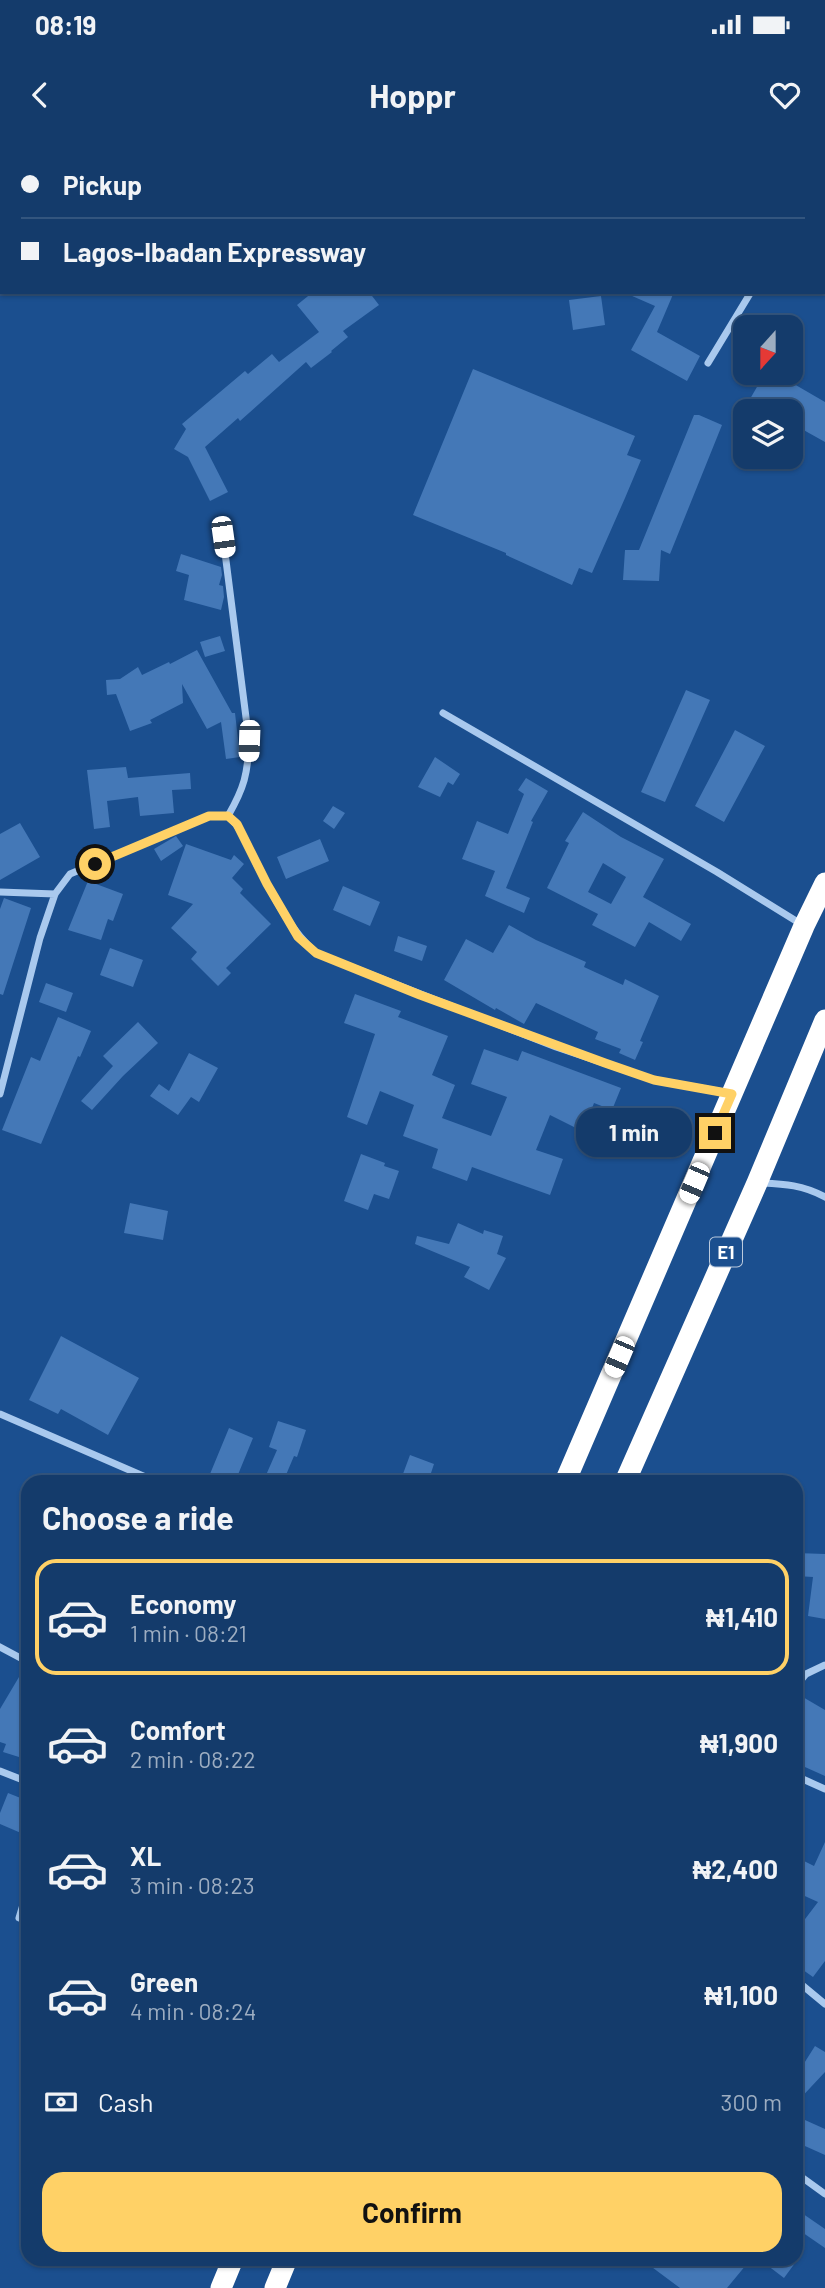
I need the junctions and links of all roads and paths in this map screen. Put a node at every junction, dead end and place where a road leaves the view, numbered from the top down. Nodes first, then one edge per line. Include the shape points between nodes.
1 (750, 294) edge
2 (708, 363) dead end
3 (216, 523) dead end
4 (443, 713) dead end
5 (228, 816) junction
6 (825, 883) edge
7 (0, 892) edge
8 (55, 894) junction
9 (804, 926) junction
10 (825, 1020) edge
11 (0, 1094) edge
12 (732, 1094) junction
13 (757, 1183) junction
14 (825, 1197) edge
15 (0, 1414) edge
16 (140, 1475) edge
17 (568, 1475) edge
18 (628, 1475) edge
19 (0, 1647) edge
20 (21, 1658) edge
21 (825, 1665) edge
22 (803, 1678) edge
23 (0, 1771) edge
24 (21, 1779) edge
25 (803, 1779) edge
26 (825, 1789) edge
27 (21, 1912) edge
28 (19, 1919) dead end
29 (803, 1986) edge
30 (825, 2004) edge
31 (803, 2178) edge
32 (825, 2193) edge
33 (230, 2266) edge
34 (284, 2266) edge
35 (220, 2288) edge
36 (275, 2288) edge

1 - 2 street
3 - 5 street via 223,537 249,741 243,789
4 - 9 street
5 - 8 street via 209,816 70,874
5 - 12 street via 237,824 298,937 316,953 654,1080
6 - 9 highway
7 - 8 street
8 - 11 street
9 - 12 highway
10 - 13 highway, E1
12 - 17 highway
13 - 14 street via 793,1184
13 - 18 highway, E1
15 - 16 street
19 - 20 street
21 - 22 street
23 - 24 street
25 - 26 street
27 - 28 street
29 - 30 street
31 - 32 street
33 - 35 highway
34 - 36 highway

